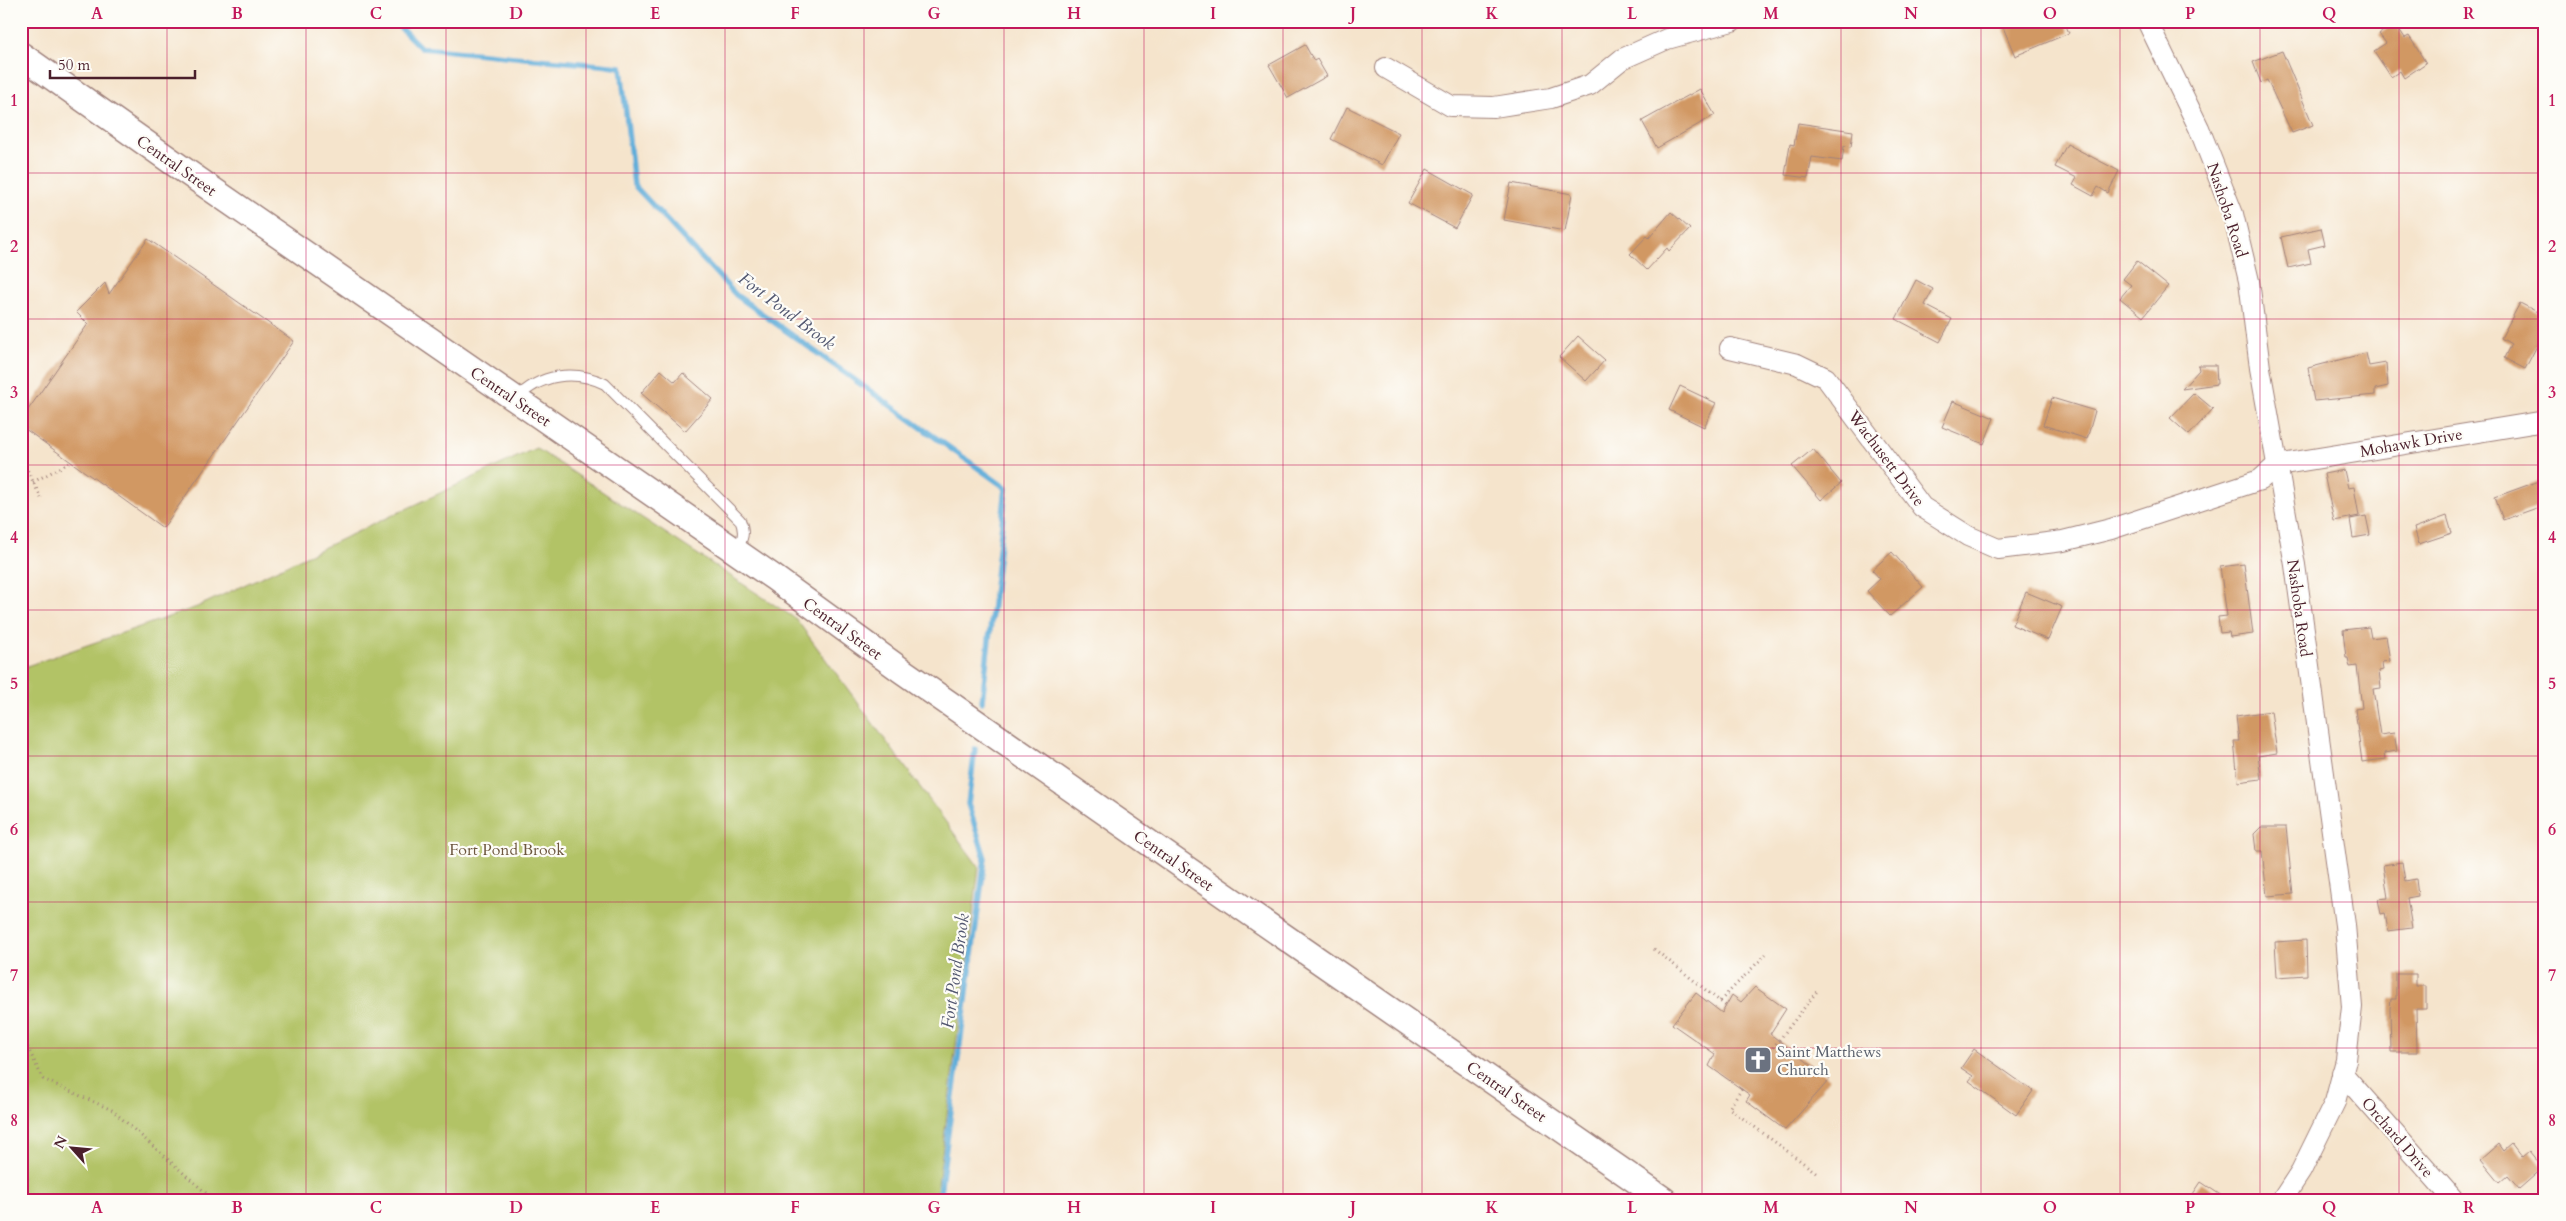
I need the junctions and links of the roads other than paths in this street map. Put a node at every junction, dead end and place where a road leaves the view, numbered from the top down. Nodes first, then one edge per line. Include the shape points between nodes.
1 (1732, 21) edge
2 (2147, 21) edge
3 (21, 55) edge
4 (1386, 68) dead end
5 (1730, 348) dead end
6 (516, 399) junction
7 (2545, 421) edge
8 (2277, 465) junction
9 (736, 553) junction
10 (2342, 1073) junction
11 (1664, 1200) edge
12 (2282, 1200) edge
13 (2454, 1200) edge

1 - 4 street via 1667,39 1622,59 1590,85 1551,98 1494,108 1451,106
2 - 8 street, Nashoba Road via 2199,128 2233,214 2249,281
3 - 6 street, Central Street
5 - 8 street, Wachusett Drive via 1797,364 1826,378 1922,507 1968,536 1998,549 2063,541 2111,529 2260,480
6 - 9 street, Central Street
6 - 9 lane via 532,385 553,376 582,377 605,384 740,520 744,529 743,539
7 - 8 street, Mohawk Drive
8 - 10 street, Nashoba Road via 2295,565 2345,925 2352,1007
9 - 11 street, Central Street
10 - 12 street, Nashoba Road via 2335,1102 2322,1130
10 - 13 street, Orchard Drive

